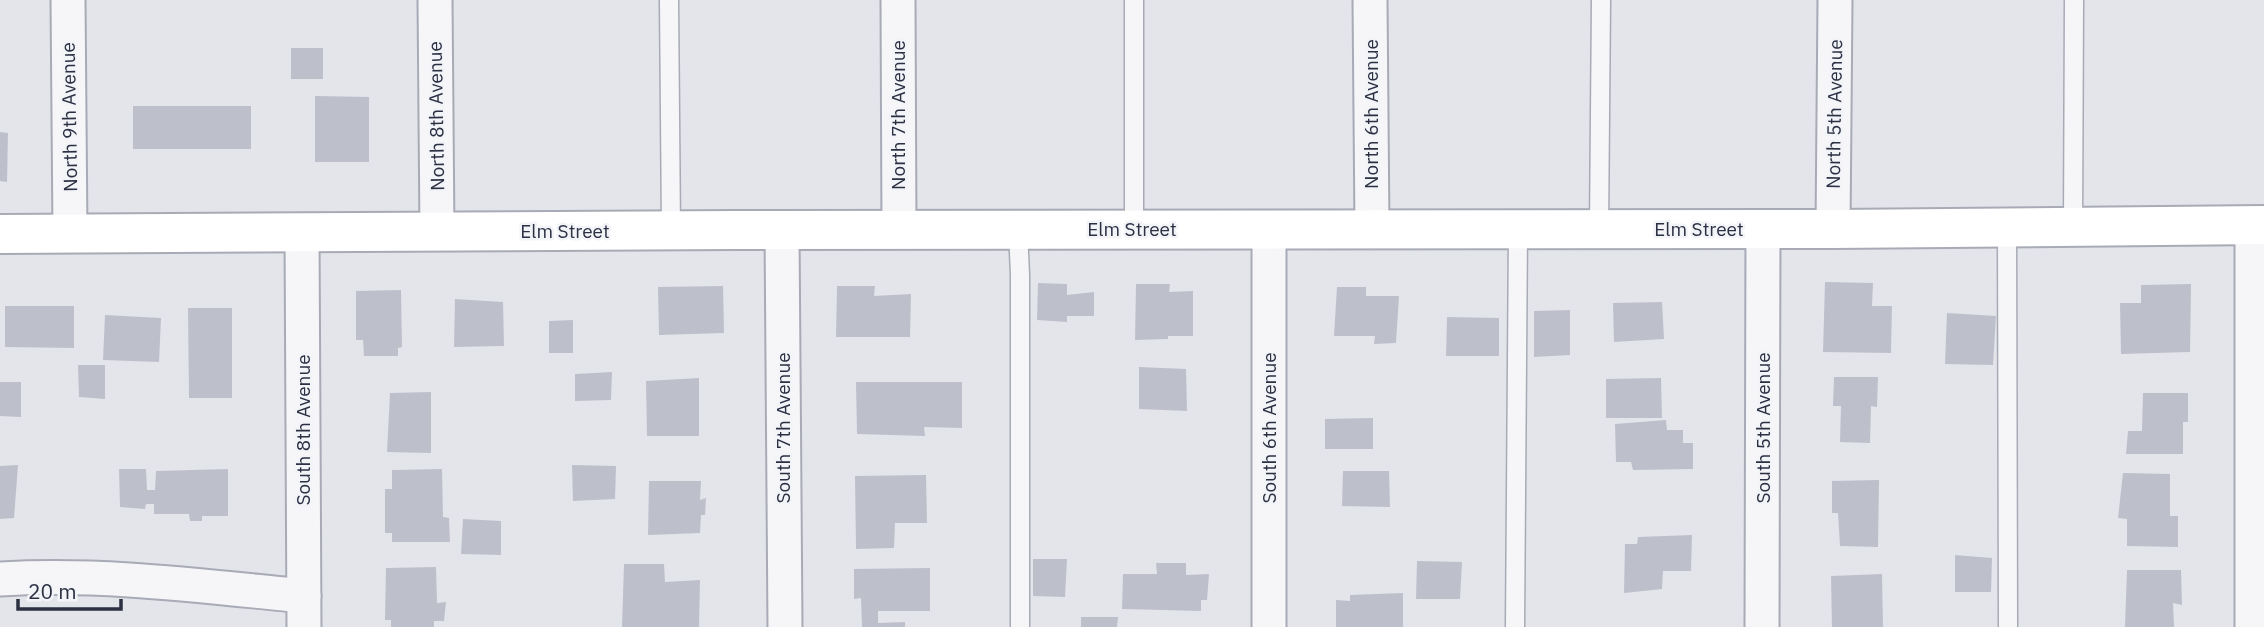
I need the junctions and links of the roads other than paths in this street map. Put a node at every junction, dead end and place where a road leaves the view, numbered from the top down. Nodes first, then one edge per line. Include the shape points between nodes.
1 (68, 0) edge
2 (435, 0) edge
3 (669, 0) edge
4 (898, 0) edge
5 (1134, 0) edge
6 (1370, 0) edge
7 (1601, 0) edge
8 (1835, 0) edge
9 (2074, 0) edge
10 (2258, 225) edge
11 (2073, 227) junction
12 (1518, 228) junction
13 (2007, 228) junction
14 (1134, 229) junction
15 (1269, 229) junction
16 (1372, 229) junction
17 (1599, 229) junction
18 (1763, 229) junction
19 (1833, 229) junction
20 (671, 230) junction
21 (782, 230) junction
22 (898, 230) junction
23 (1018, 230) junction
24 (302, 232) junction
25 (437, 232) junction
26 (71, 233) junction
27 (0, 234) edge
28 (0, 579) edge
29 (304, 612) edge
30 (785, 627) edge
31 (1020, 627) edge
32 (1269, 627) edge
33 (1515, 627) edge
34 (1762, 627) edge
35 (2008, 627) edge
36 (2252, 627) edge

1 - 26 street, North 9th Avenue
2 - 25 street, North 8th Avenue
3 - 20 lane
4 - 22 street, North 7th Avenue
5 - 14 lane
6 - 16 street, North 6th Avenue
7 - 17 lane
8 - 19 street, North 5th Avenue
9 - 11 lane
10 - 11 street, Elm Street
10 - 36 street
11 - 13 street, Elm Street
12 - 16 street, Elm Street
12 - 17 street, Elm Street
12 - 33 lane
13 - 19 street, Elm Street
13 - 35 lane
14 - 15 street, Elm Street
14 - 23 street, Elm Street
15 - 16 street, Elm Street
15 - 32 street, South 6th Avenue
17 - 18 street, Elm Street
18 - 19 street, Elm Street
18 - 34 street, South 5th Avenue
20 - 21 street, Elm Street
20 - 25 street, Elm Street
21 - 22 street, Elm Street
21 - 30 street, South 7th Avenue
22 - 23 street, Elm Street
23 - 31 lane
24 - 25 street, Elm Street
24 - 26 street, Elm Street
24 - 29 street, South 8th Avenue
26 - 27 street, Elm Street
28 - 29 street via 119,578

